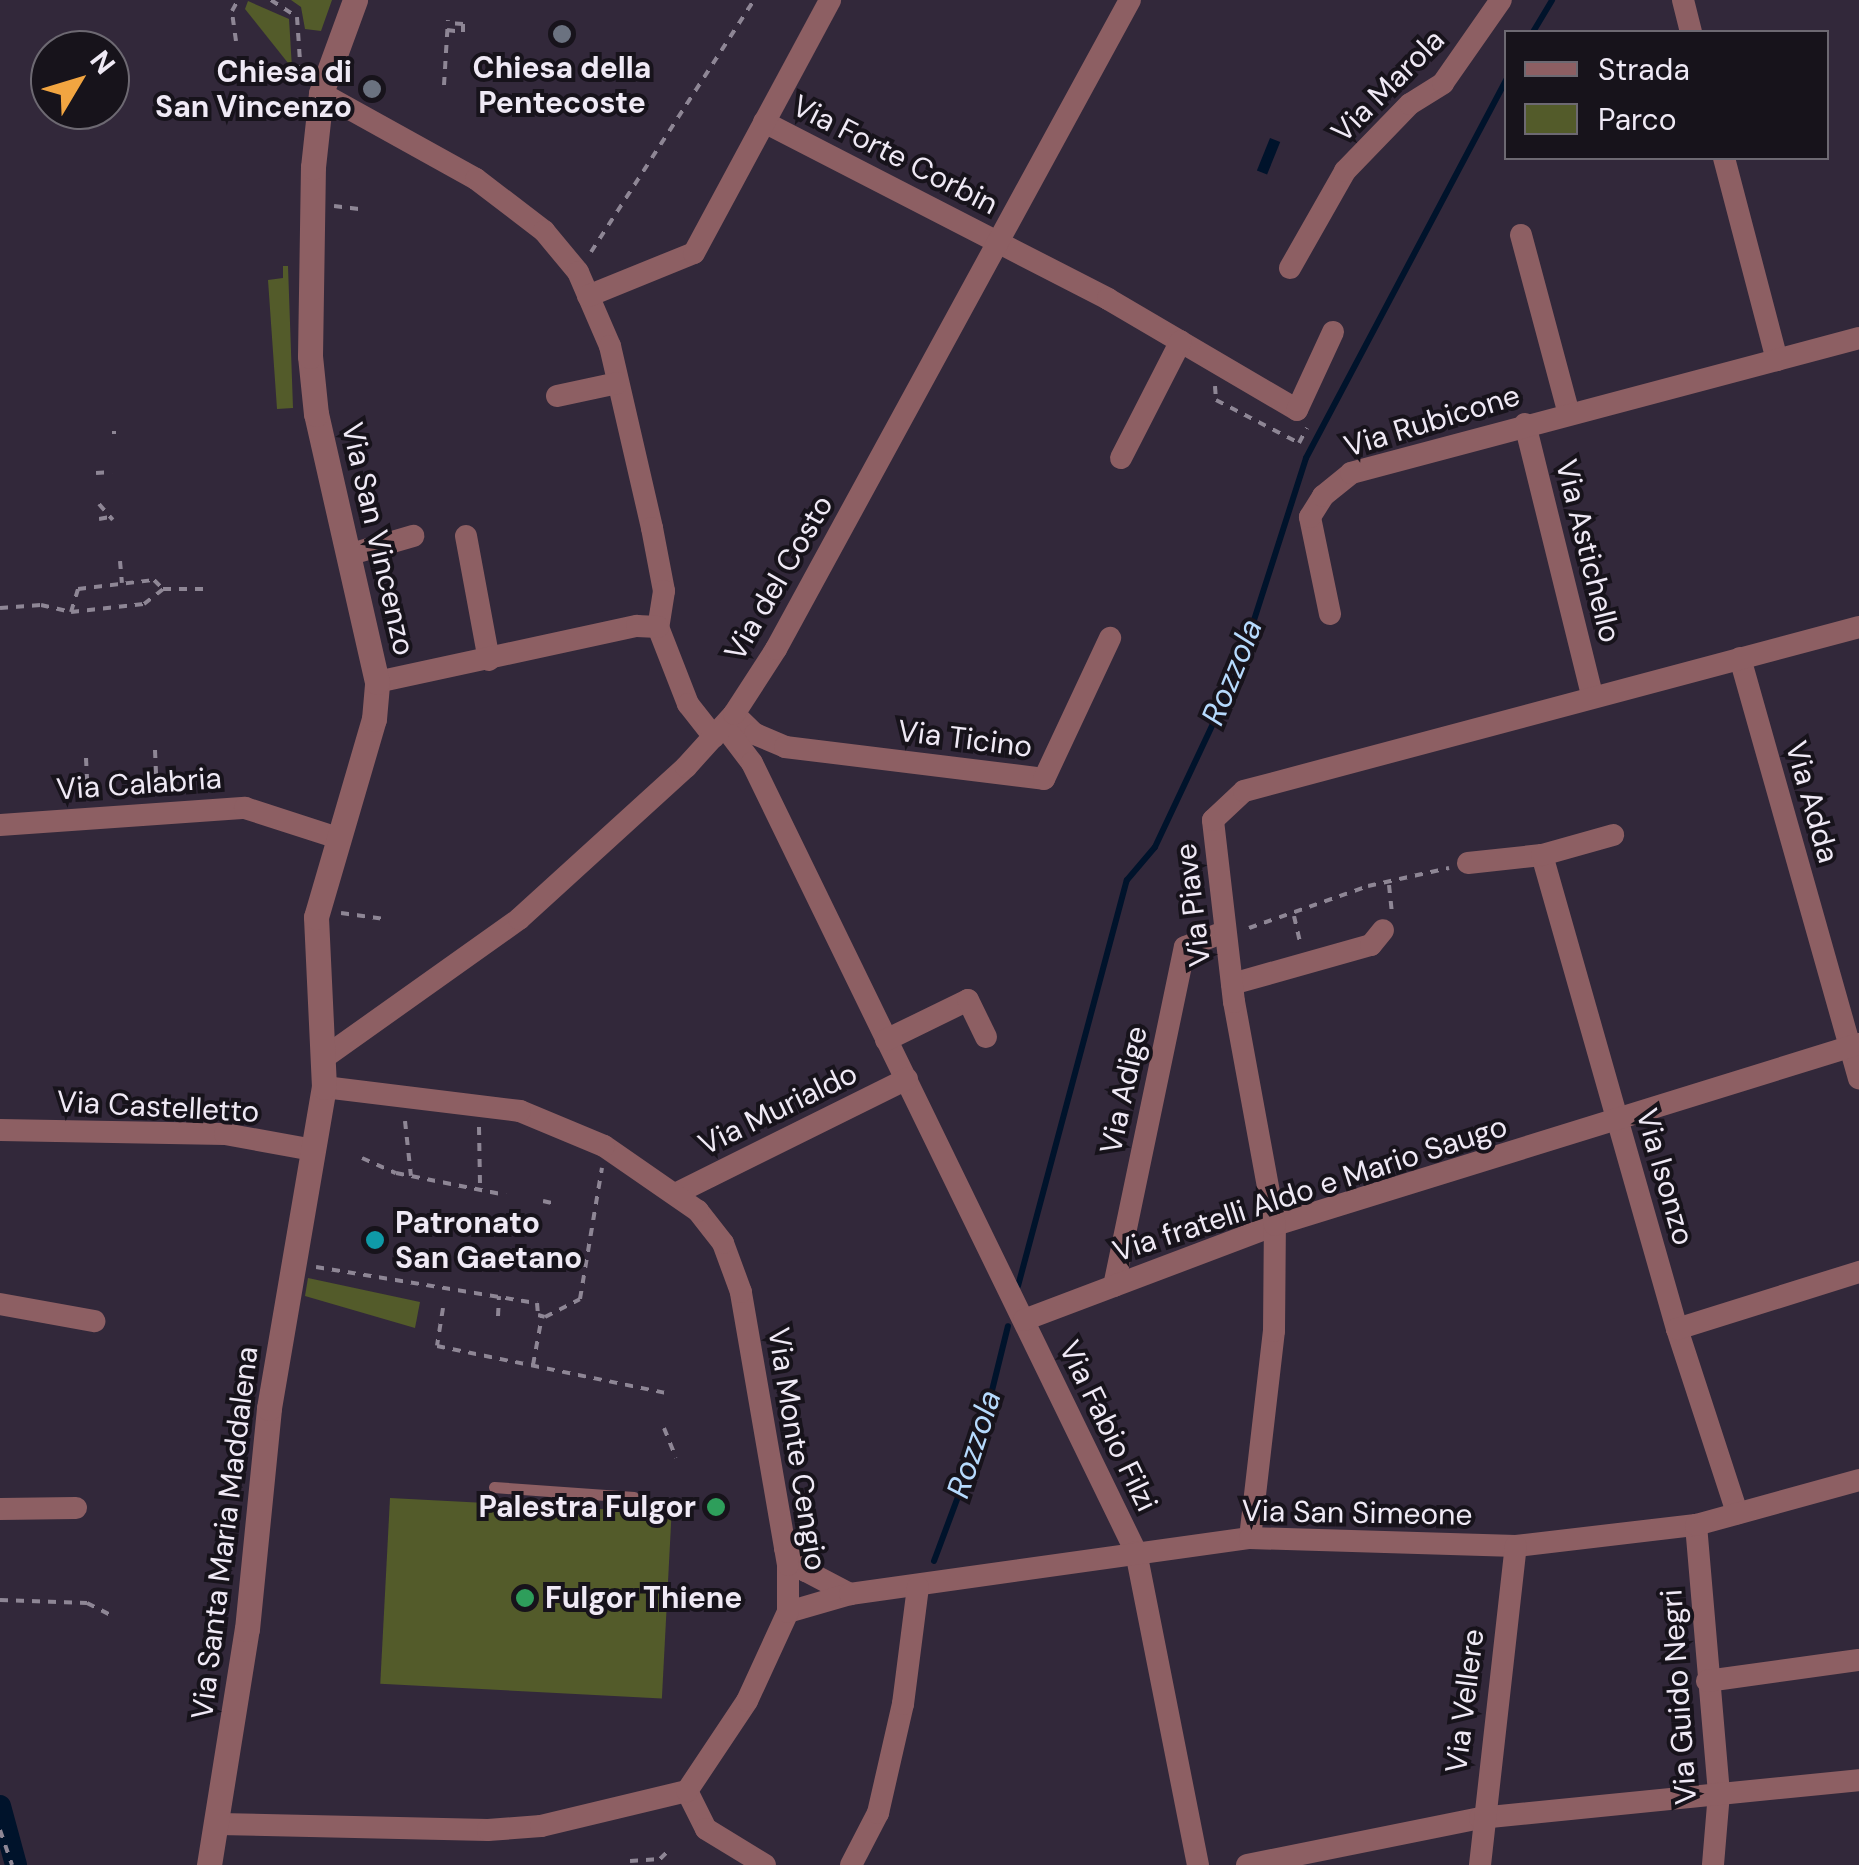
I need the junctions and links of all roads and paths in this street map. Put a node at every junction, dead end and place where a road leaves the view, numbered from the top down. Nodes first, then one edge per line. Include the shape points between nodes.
1 (238, 0) edge
2 (271, 0) edge
3 (355, 0) edge
4 (754, 0) edge
5 (830, 0) edge
6 (1130, 0) edge
7 (1501, 0) edge
8 (1683, 0) edge
9 (447, 30) junction
10 (1690, 30) edge
11 (236, 41) dead end
12 (444, 86) dead end
13 (312, 94) junction
14 (764, 122) junction
15 (1725, 160) edge
16 (323, 204) dead end
17 (359, 209) dead end
18 (1521, 235) dead end
19 (998, 242) junction
20 (1290, 268) dead end
21 (578, 272) junction
22 (588, 296) junction
23 (1333, 332) dead end
24 (1859, 338) edge
25 (1181, 341) junction
26 (1778, 360) junction
27 (618, 383) junction
28 (557, 396) dead end
29 (1568, 411) junction
30 (1525, 424) junction
31 (1121, 458) dead end
32 (112, 472) dead end
33 (96, 473) dead end
34 (99, 504) dead end
35 (99, 519) dead end
36 (413, 536) dead end
37 (466, 536) dead end
38 (351, 554) junction
39 (120, 561) dead end
40 (122, 584) junction
41 (163, 589) junction
42 (207, 589) dead end
43 (0, 608) edge
44 (70, 612) junction
45 (1330, 614) dead end
46 (1859, 627) edge
47 (658, 628) junction
48 (1110, 638) dead end
49 (1740, 658) junction
50 (489, 660) junction
51 (377, 682) junction
52 (1592, 694) junction
53 (724, 726) junction
54 (154, 750) dead end
55 (86, 758) dead end
56 (156, 792) dead end
57 (88, 798) dead end
58 (0, 825) edge
59 (1613, 835) dead end
60 (338, 838) junction
61 (1542, 855) junction
62 (1468, 863) joint
63 (1390, 885) junction
64 (1294, 916) junction
65 (316, 917) junction
66 (385, 920) dead end
67 (1383, 930) joint
68 (1224, 932) junction
69 (1305, 964) junction
70 (1232, 984) junction
71 (986, 1037) dead end
72 (886, 1040) junction
73 (1855, 1046) edge
74 (325, 1057) junction
75 (1859, 1078) edge
76 (907, 1080) junction
77 (324, 1087) junction
78 (479, 1108) dead end
79 (1618, 1120) junction
80 (405, 1121) dead end
81 (0, 1130) edge
82 (313, 1150) junction
83 (362, 1158) dead end
84 (604, 1158) dead end
85 (410, 1176) junction
86 (480, 1190) junction
87 (676, 1194) junction
88 (506, 1195) dead end
89 (543, 1201) dead end
90 (552, 1203) dead end
91 (1275, 1226) junction
92 (311, 1267) dead end
93 (1859, 1272) edge
94 (1114, 1286) junction
95 (499, 1296) junction
96 (0, 1304) edge
97 (443, 1308) dead end
98 (498, 1316) dead end
99 (542, 1316) junction
100 (1024, 1320) junction
101 (94, 1321) dead end
102 (1676, 1329) junction
103 (533, 1364) junction
104 (670, 1394) dead end
105 (664, 1428) dead end
106 (676, 1458) dead end
107 (1859, 1480) edge
108 (494, 1487) dead end
109 (634, 1497) dead end
110 (76, 1508) dead end
111 (0, 1509) edge
112 (1737, 1512) junction
113 (1696, 1525) junction
114 (1250, 1538) junction
115 (784, 1544) junction
116 (1516, 1546) junction
117 (1136, 1552) junction
118 (918, 1588) junction
119 (850, 1594) junction
120 (0, 1600) edge
121 (788, 1612) junction
122 (114, 1617) dead end
123 (1859, 1660) edge
124 (1707, 1681) junction
125 (1859, 1780) edge
126 (686, 1791) junction
127 (1719, 1792) junction
128 (1480, 1818) junction
129 (219, 1824) junction
130 (0, 1830) edge
131 (669, 1850) dead end
132 (634, 1862) edge
133 (12, 1865) edge
134 (210, 1865) edge
135 (765, 1865) edge
136 (851, 1865) edge
137 (1198, 1865) edge
138 (1247, 1865) edge
139 (1480, 1865) edge
140 (1714, 1865) edge

1 - 11 path via 232,11
2 - 13 path via 297,17
3 - 13 street, Via San Vincenzo
4 - 21 path
5 - 14 street
6 - 19 street, Via del Costo
7 - 20 street, Via Marola via 1443,83 1410,104 1346,171
8 - 10 street
9 - 9 path via 463,32 463,24 448,21
9 - 12 path
13 - 21 street via 476,179 544,231
13 - 38 street, Via San Vincenzo via 310,356 326,460
14 - 19 street, Via Forte Corbin
14 - 22 street via 694,253
15 - 26 street
16 - 17 path
18 - 29 street, Via Rubicone
19 - 25 street, Via Forte Corbin
19 - 53 street, Via del Costo via 776,649
21 - 22 street
22 - 27 street
23 - 25 street, Via Forte Corbin via 1296,410
24 - 26 street, Via Rubicone
25 - 31 street
26 - 29 street, Via Rubicone
27 - 28 street
27 - 47 street via 664,591
29 - 30 street, Via Rubicone
30 - 45 street, Via Rubicone via 1352,473 1323,496 1310,517
30 - 52 street, Via Astichello
32 - 33 path
34 - 35 path via 112,519
36 - 38 street
37 - 50 street
38 - 51 street, Via San Vincenzo
39 - 40 path
40 - 41 path via 154,580
40 - 44 path via 78,589
41 - 42 path
41 - 44 path via 144,604
43 - 44 path via 41,605
46 - 49 street, Via Piave
47 - 50 street via 638,626
47 - 53 street, Via Fabio Filzi via 688,704
48 - 53 street, Via Ticino via 1044,779 784,747
49 - 52 street, Via Piave
49 - 73 street, Via Adda
50 - 51 street
51 - 60 street, Via San Vincenzo via 374,719
52 - 68 street, Via Piave via 1244,791 1213,820
53 - 72 street, Via Fabio Filzi via 752,763
53 - 74 street, Via del Costo via 519,919
54 - 56 path
55 - 57 path
58 - 60 street, Via Calabria via 245,808
59 - 61 street
60 - 65 street, Via San Vincenzo
61 - 62 street
61 - 79 street, Via Isonzo
62 - 63 path
63 - 64 path via 1338,896
63 - 67 path via 1396,906
64 - 68 path
64 - 69 path
65 - 66 path via 348,912
65 - 74 street, Via San Vincenzo
67 - 69 street via 1371,945
68 - 70 street, Via Piave
68 - 94 street, Via Adige via 1185,948
69 - 70 street
70 - 91 street, Via Piave
71 - 72 street via 968,1000
72 - 76 street, Via Fabio Filzi
73 - 75 street, Via Adda
73 - 79 street, Via fratelli Aldo e Mario Saugo
74 - 77 street, Via San Vincenzo
76 - 87 street, Via Murialdo
76 - 100 street, Via Fabio Filzi
77 - 82 street, Via San Vincenzo
77 - 87 street, Via Monte Cengio via 520,1112 604,1146
78 - 86 path
79 - 91 street, Via fratelli Aldo e Mario Saugo
79 - 102 street, Via Isonzo
80 - 85 path
81 - 82 street, Via Castelletto via 224,1134
82 - 129 street, Via Santa Maria Maddalena via 270,1408
83 - 85 path
84 - 99 path via 580,1300
85 - 86 path
86 - 88 path
87 - 115 street, Via Monte Cengio via 714,1229 736,1274
89 - 90 path
91 - 94 street, Via fratelli Aldo e Mario Saugo
91 - 114 street, Via Piave via 1274,1332
92 - 95 path
93 - 102 street
94 - 100 street, Via fratelli Aldo e Mario Saugo
95 - 98 path
95 - 99 path via 536,1304
96 - 101 street
97 - 103 path via 437,1346
99 - 103 path
100 - 117 street, Via Fabio Filzi
102 - 112 street, Via Isonzo
103 - 104 path
105 - 106 path
107 - 112 street, Via San Simeone
108 - 109 lane
110 - 111 street
112 - 113 street, Via San Simeone
113 - 116 street, Via San Simeone
113 - 124 street, Via Guido Negri
114 - 116 street, Via San Simeone
114 - 117 street, Via San Simeone
115 - 119 street via 806,1572
115 - 121 street, Via Monte Cengio
116 - 128 street, Via Vellere
117 - 118 street, Via San Simeone
117 - 137 street, Via Fabio Filzi
118 - 119 street, Via San Simeone
118 - 136 street via 903,1704 878,1812
119 - 121 street, Via San Simeone
120 - 122 path via 87,1602
121 - 126 street, Via Monte Cengio via 746,1701
123 - 124 street
124 - 127 street, Via Guido Negri
125 - 127 street
126 - 129 street via 558,1822 488,1830
126 - 135 street via 706,1829
127 - 128 street
127 - 140 street, Via Guido Negri
128 - 138 street
128 - 139 street, Via Vellere
129 - 134 street, Via Santa Maria Maddalena
130 - 133 path
131 - 132 path via 660,1860

